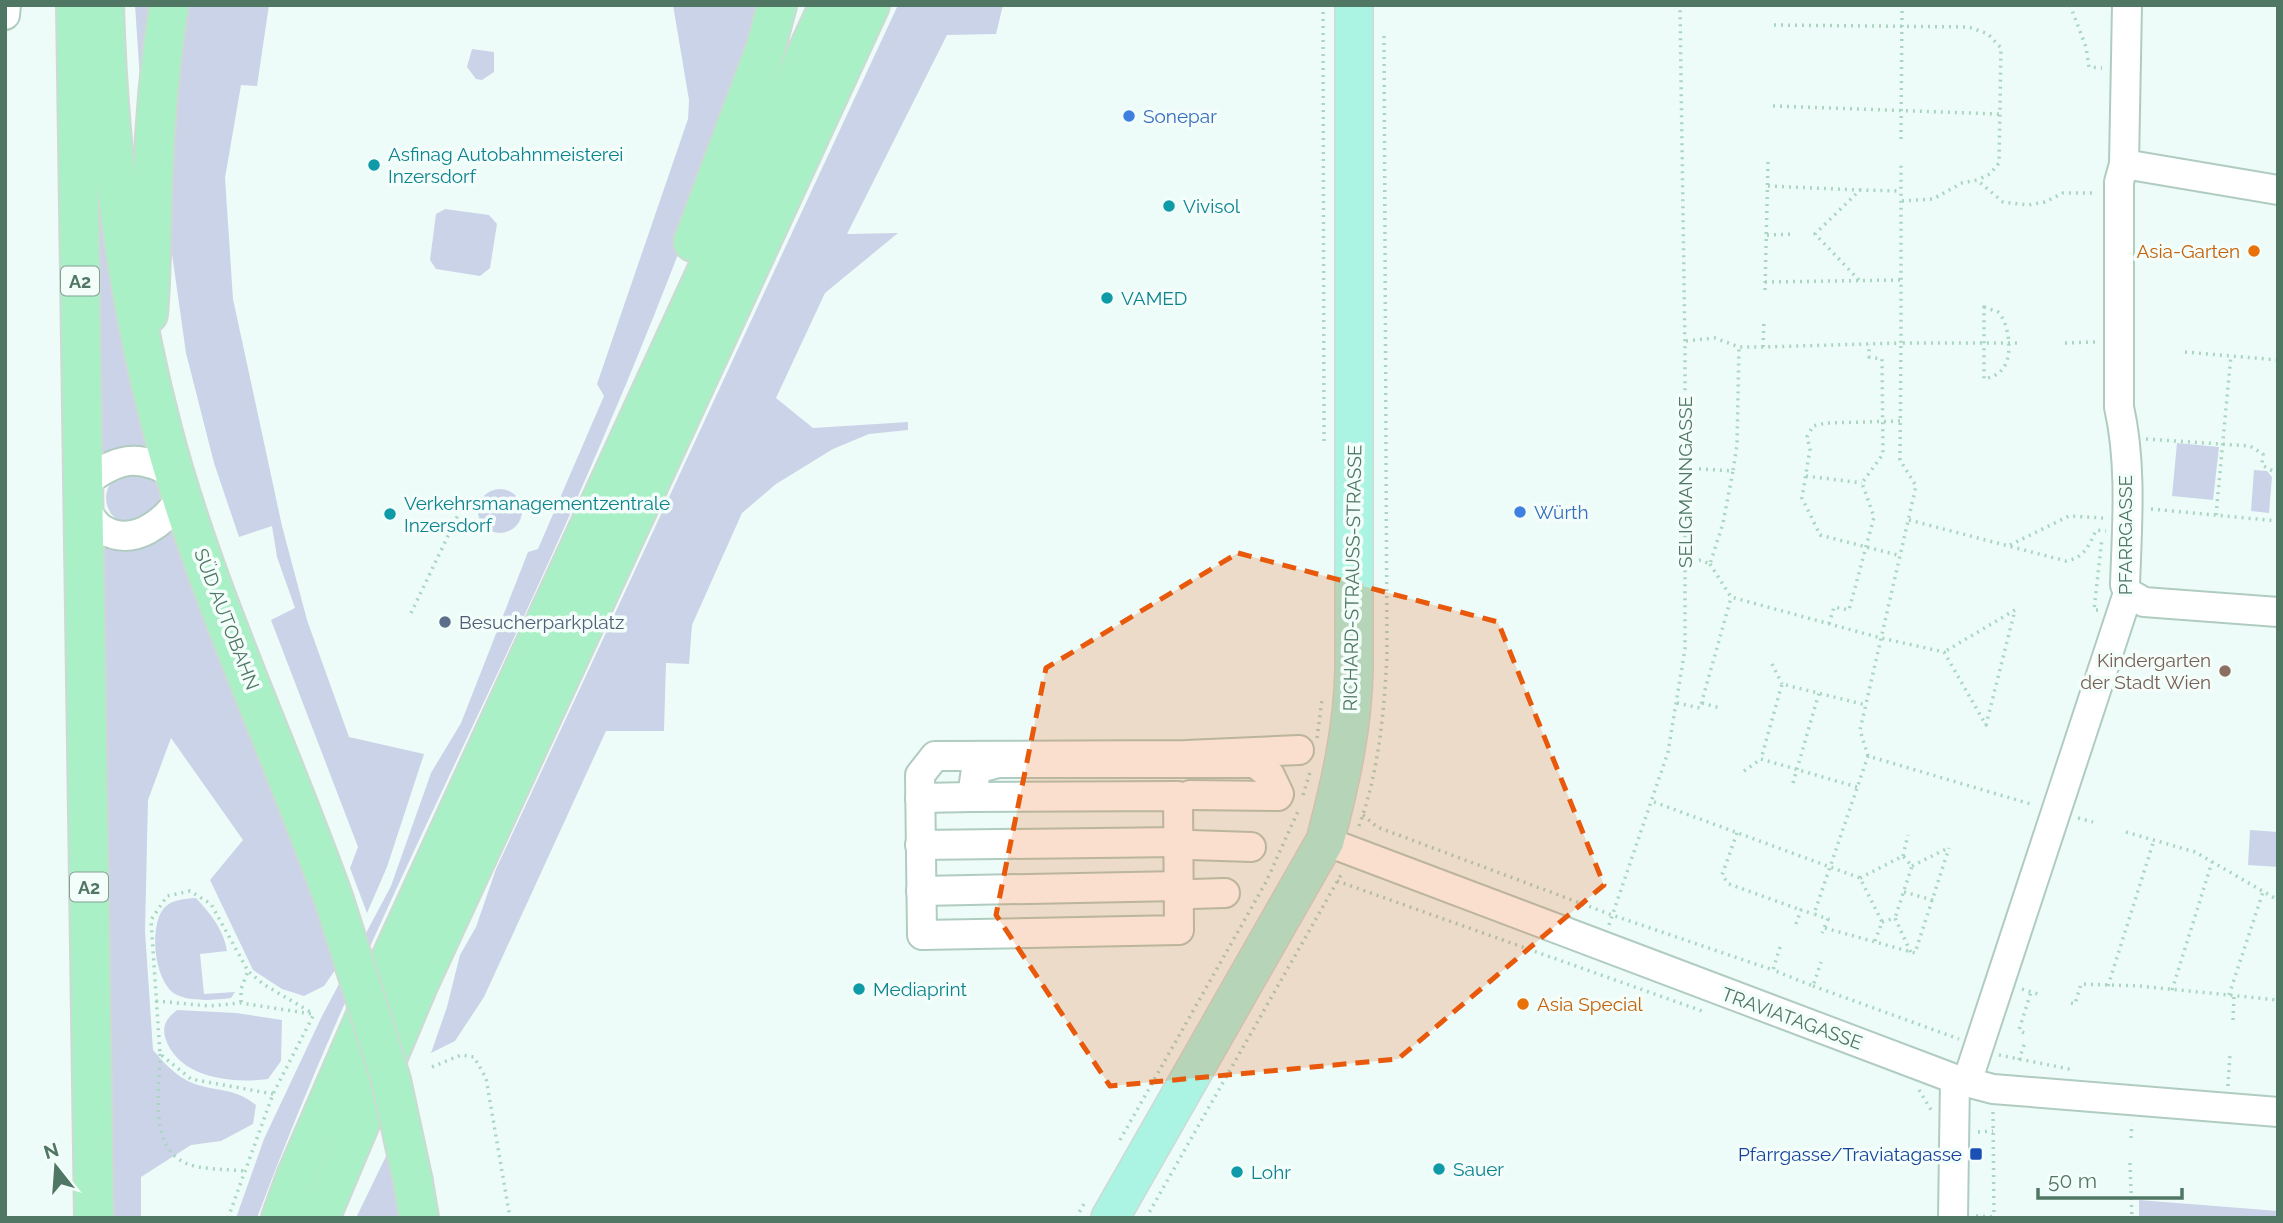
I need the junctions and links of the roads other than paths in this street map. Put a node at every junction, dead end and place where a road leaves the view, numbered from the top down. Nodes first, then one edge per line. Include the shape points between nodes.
1 (6, 5) edge
2 (76, 5) edge
3 (104, 5) edge
4 (169, 5) edge
5 (777, 5) edge
6 (829, 5) edge
7 (870, 5) edge
8 (1353, 5) edge
9 (2127, 5) edge
10 (5, 15) edge
11 (2124, 164) junction
12 (2278, 190) edge
13 (144, 357) junction
14 (179, 485) junction
15 (83, 496) junction
16 (586, 530) junction
17 (2128, 593) junction
18 (2278, 612) edge
19 (1309, 753) road end
20 (1190, 795) dead end
21 (972, 797) junction
22 (920, 798) junction
23 (1185, 844) junction
24 (920, 845) junction
25 (1338, 846) junction
26 (1251, 847) dead end
27 (1185, 890) junction
28 (921, 891) junction
29 (1226, 893) dead end
30 (1972, 1083) junction
31 (2278, 1112) edge
32 (416, 1200) edge
33 (1100, 1206) edge
34 (94, 1218) edge
35 (281, 1218) edge
36 (320, 1218) edge
37 (1953, 1218) edge

1 - 10 street
2 - 15 highway, A2
3 - 13 highway, SÜD AUTOBAHN / A2 via 115,181
4 - 13 highway via 158,80 153,257
5 - 16 highway via 710,201 602,474
6 - 16 highway
7 - 36 highway via 418,985
8 - 25 main road, RICHARD-STRAUSS-STRASSE via 1354,668
9 - 11 street, PFARRGASSE
11 - 12 street
11 - 17 street, PFARRGASSE via 2119,181 2119,407 2124,432 2119,519
13 - 14 highway, SÜD AUTOBAHN / A2
14 - 15 street via 143,460 124,461 106,466
14 - 15 street via 171,513 151,529 128,536 102,529
14 - 32 highway, SÜD AUTOBAHN / A2, bridge via 334,900 391,1080
15 - 34 highway, A2
16 - 35 highway via 386,969
17 - 18 street via 2144,602
17 - 30 street, PFARRGASSE via 1979,1047
19 - 22 street via 943,755 924,767
20 - 21 street via 1278,795 1270,775 1255,763 1034,762 976,769
21 - 22 street
21 - 23 street via 1178,796
22 - 24 street
23 - 24 street
23 - 26 street
23 - 27 street
24 - 28 street
25 - 30 street, TRAVIATAGASSE
25 - 33 main road, RICHARD-STRAUSS-STRASSE
27 - 28 street
27 - 28 street via 1179,930 924,937
27 - 29 street
30 - 31 street, TRAVIATAGASSE
30 - 37 street, PFARRGASSE

